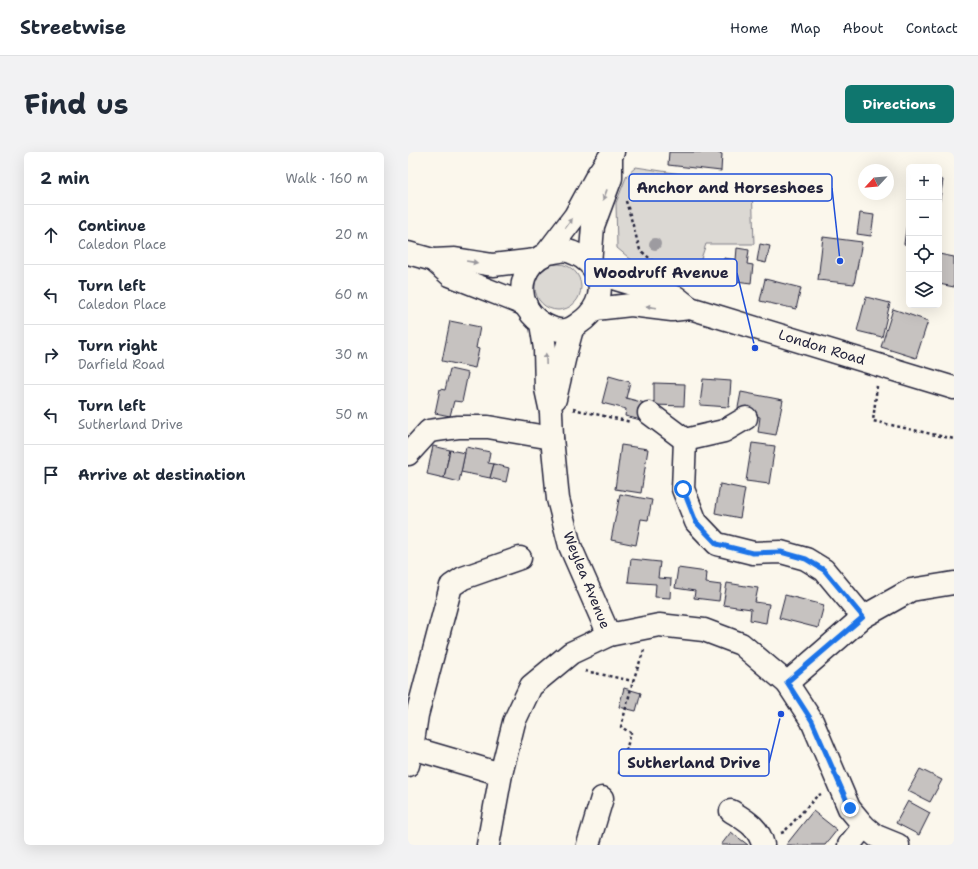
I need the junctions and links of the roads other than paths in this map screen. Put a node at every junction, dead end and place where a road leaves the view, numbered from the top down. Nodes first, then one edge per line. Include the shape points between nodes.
1 (612, 154) edge
2 (408, 253) edge
3 (541, 257) junction
4 (433, 260) junction
5 (593, 269) junction
6 (526, 305) junction
7 (690, 308) junction
8 (595, 309) junction
9 (541, 323) junction
10 (572, 329) junction
11 (954, 388) edge
12 (553, 405) junction
13 (653, 416) road end
14 (746, 418) dead end
15 (552, 438) junction
16 (685, 440) junction
17 (408, 454) edge
18 (520, 558) dead end
19 (954, 583) edge
20 (863, 617) junction
21 (609, 635) junction
22 (787, 682) junction
23 (410, 756) edge
24 (501, 774) junction
25 (602, 798) dead end
26 (731, 811) dead end
27 (864, 826) junction
28 (763, 843) edge
29 (488, 845) edge
30 (588, 845) edge
31 (849, 845) edge
32 (898, 845) edge

3 -> 1 street via 575,216
1 -> 5 street via 611,178 593,226
2 - 4 street
4 -> 3 street via 493,265
3 - 5 street via 564,250 573,252
3 - 6 street via 527,270 522,282
4 - 6 street via 450,275
5 - 7 street, London Road via 676,296
5 - 8 street via 599,284 599,297
6 - 9 street
7 -> 8 street, London Road via 672,310 631,305
7 - 11 street, London Road
8 - 10 street via 587,319
9 - 10 street via 556,329
12 -> 9 street, Weylea Avenue via 546,389 545,349
10 - 12 street, Weylea Avenue
12 - 15 street, Weylea Avenue
13 - 16 street
14 - 16 street via 724,431
15 - 17 street via 488,427 458,427 429,431
15 - 21 street, Weylea Avenue via 558,499 570,546
16 - 20 street via 683,489 696,522 717,544 753,553 781,552 806,559 824,570
18 - 23 street via 463,578 451,586 417,715
19 - 20 street via 911,590
20 - 22 street
21 - 22 street via 659,626 704,630 740,644
21 - 24 street, Weylea Avenue via 571,653 531,686 514,722
22 - 27 street via 812,721 850,808
23 - 24 street
24 - 29 street, Weylea Avenue
25 - 30 street
26 - 28 street via 750,823
27 - 31 street
27 - 32 street via 876,836

